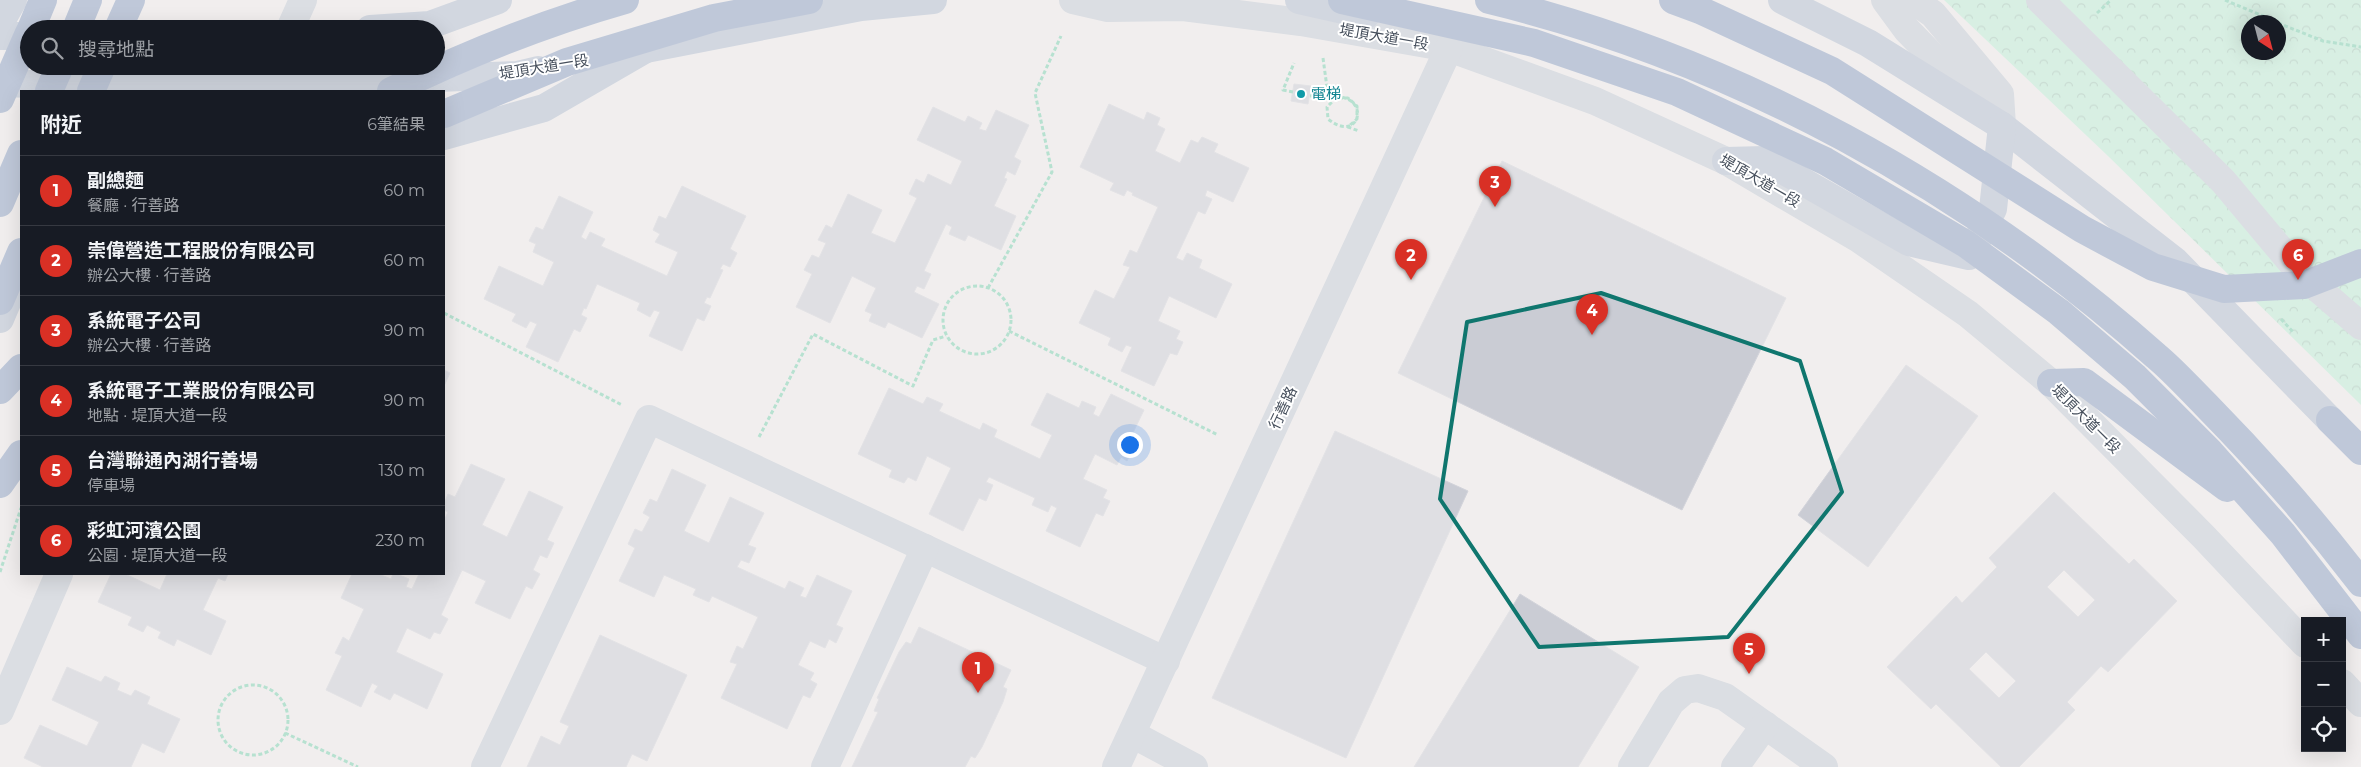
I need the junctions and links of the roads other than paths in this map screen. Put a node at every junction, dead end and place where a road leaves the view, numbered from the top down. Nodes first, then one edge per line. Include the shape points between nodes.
1 (13, 0) edge
2 (43, 0) edge
3 (88, 0) edge
4 (132, 0) edge
5 (303, 0) edge
6 (498, 0) edge
7 (626, 0) edge
8 (809, 0) edge
9 (933, 0) edge
10 (1073, 0) edge
11 (1299, 0) edge
12 (1342, 0) edge
13 (1489, 0) edge
14 (1672, 0) edge
15 (1782, 0) edge
16 (1885, 0) edge
17 (1913, 0) edge
18 (2040, 0) edge
19 (35, 20) edge
20 (80, 20) edge
21 (123, 20) edge
22 (294, 20) edge
23 (444, 20) edge
24 (0, 23) edge
25 (20, 35) edge
26 (0, 36) edge
27 (1450, 48) junction
28 (646, 49) junction
29 (20, 54) edge
30 (445, 65) edge
31 (56, 75) edge
32 (424, 75) edge
33 (98, 80) edge
34 (269, 80) edge
35 (0, 83) edge
36 (49, 90) edge
37 (393, 90) edge
38 (0, 99) edge
39 (445, 114) edge
40 (2002, 126) junction
41 (445, 136) edge
42 (20, 156) edge
43 (1726, 160) junction
44 (0, 203) edge
45 (20, 254) edge
46 (1969, 256) junction
47 (2361, 262) edge
48 (20, 271) edge
49 (0, 301) edge
50 (0, 319) edge
51 (2361, 326) edge
52 (20, 369) edge
53 (2051, 383) junction
54 (0, 390) edge
55 (2330, 420) joint
56 (2361, 451) edge
57 (20, 455) edge
58 (0, 484) edge
59 (2240, 498) junction
60 (925, 548) junction
61 (59, 575) edge
62 (2361, 583) edge
63 (2361, 635) edge
64 (2301, 640) edge
65 (1166, 661) junction
66 (2346, 687) edge
67 (2361, 703) edge
68 (0, 711) edge
69 (1765, 725) junction
70 (1132, 734) junction
71 (484, 767) edge
72 (825, 767) edge
73 (1116, 767) edge
74 (1194, 767) edge
75 (1632, 767) edge
76 (1735, 767) edge
77 (1824, 767) edge

1 - 24 main road
2 - 19 highway
3 - 20 highway
4 - 21 highway
5 - 22 street
6 - 23 main road
7 - 30 highway via 562,18
8 - 39 highway via 714,18 567,62
9 - 28 main road, 堤頂大道一段 via 861,7
10 - 27 street, 堤頂大道一段 via 1108,8 1183,7 1301,22
11 - 46 main road, 堤頂大道一段 via 1549,54 1720,114 1886,201
12 - 63 highway via 1534,44 1677,92 1825,161 1966,244 2059,312 2135,377 2204,445 2283,534
13 - 62 highway via 1674,58 1825,127 1970,211 2059,275 2158,357 2296,500
14 - 47 highway via 1832,71 2082,229 2153,267 2224,289 2304,285
15 - 40 main road via 1868,43
16 - 40 street via 1932,57
17 - 40 street via 1934,14 2000,94
18 - 51 street via 2223,181 2301,274
25 - 26 main road
27 - 43 street, 堤頂大道一段 via 1595,101
27 - 65 street, 行善路
28 - 34 main road, 堤頂大道一段 via 517,74 306,83
28 - 41 main road via 544,108
29 - 38 highway
31 - 36 highway
32 - 37 highway
33 - 34 main road, 堤頂大道一段
33 - 35 main road, 堤頂大道一段
40 - 46 main road via 1992,209
40 - 55 main road via 2175,261
42 - 44 highway
43 - 46 main road via 1765,160 1909,242
43 - 53 street, 堤頂大道一段 via 1859,239 1968,314
45 - 49 highway
46 - 59 main road, 堤頂大道一段 via 2046,310 2132,385
48 - 50 main road
52 - 54 highway
53 - 59 highway via 2084,382
53 - 64 street, 堤頂大道一段
55 - 56 highway
57 - 58 highway
59 - 63 highway, 堤頂大道一段
60 - 65 street
60 - 71 street via 650,419
60 - 72 street
61 - 68 street
65 - 70 street, 行善路
66 - 67 street
69 - 75 street via 1725,697 1698,688 1685,690 1671,702
69 - 76 street
69 - 77 street
70 - 73 street, 行善路
70 - 74 street

